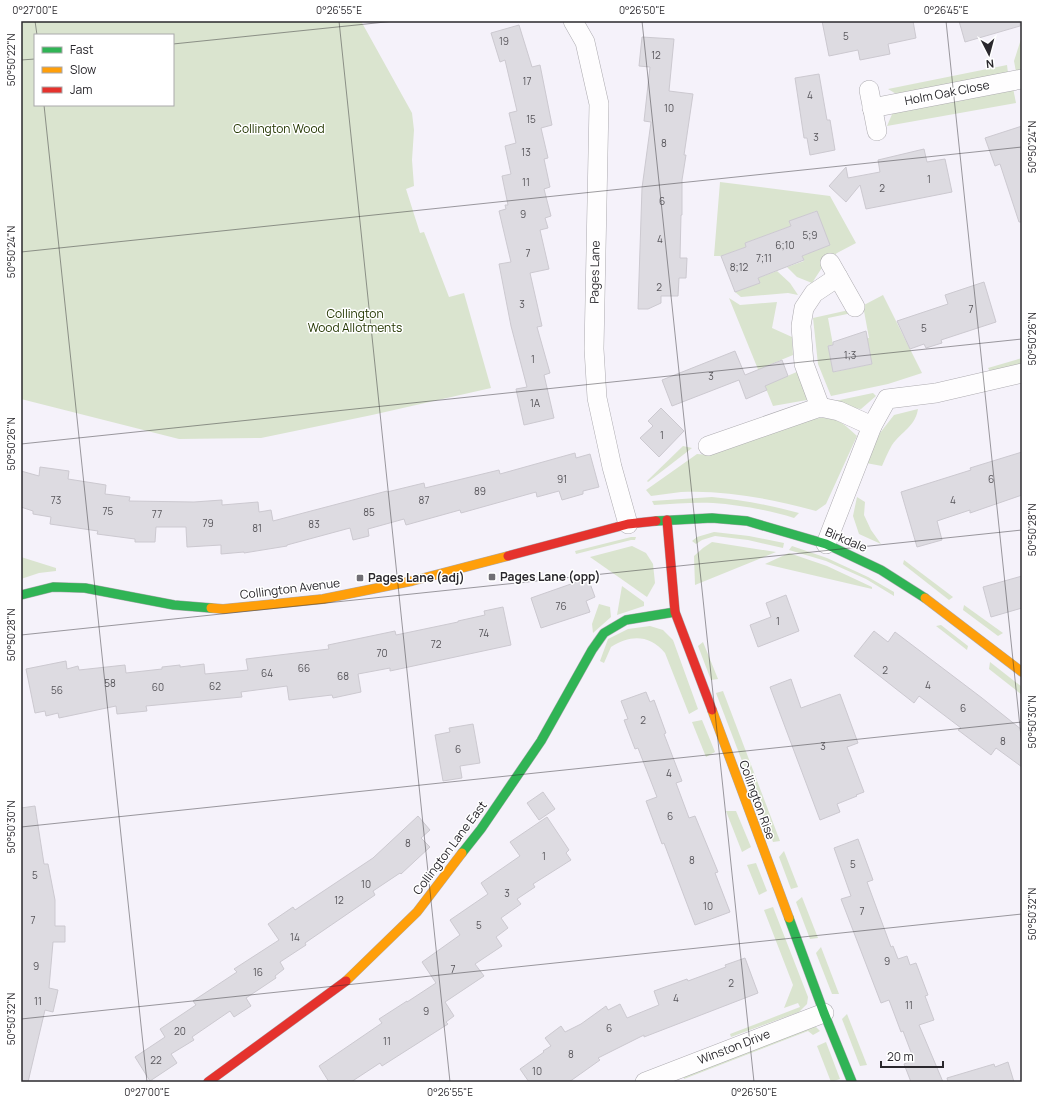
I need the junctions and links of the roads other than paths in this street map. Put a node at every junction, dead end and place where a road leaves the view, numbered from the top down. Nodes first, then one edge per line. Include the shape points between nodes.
1 (573, 21) edge
2 (1022, 79) edge
3 (876, 131) dead end
4 (855, 307) dead end
5 (1022, 373) edge
6 (820, 407) junction
7 (872, 426) junction
8 (708, 446) dead end
9 (667, 520) junction
10 (628, 524) junction
11 (826, 544) junction
12 (21, 595) edge
13 (675, 612) junction
14 (1022, 672) edge
15 (824, 1013) junction
16 (208, 1082) edge
17 (645, 1082) edge
18 (852, 1082) edge

1 - 10 street, Pages Lane via 585,42 599,104 594,349 597,398
2 - 3 street, Holm Oak Close via 870,99
4 - 6 street via 834,270 804,308 801,326 804,364
5 - 7 street via 936,393 887,400
6 - 7 street via 839,411
6 - 8 street
7 - 11 street
9 - 10 street, Birkdale
9 - 11 street, Birkdale via 712,518 747,521
9 - 13 street, Collington Rise
10 - 12 street, Collington Avenue via 412,581 323,599 223,609 174,605 85,588 54,587
11 - 14 street, Birkdale via 881,570 932,603
13 - 15 street, Collington Rise
13 - 16 street, Collington Lane East via 626,620 604,633 541,741 481,829 417,912 341,986
15 - 17 street, Winston Drive
15 - 18 street, Collington Rise

